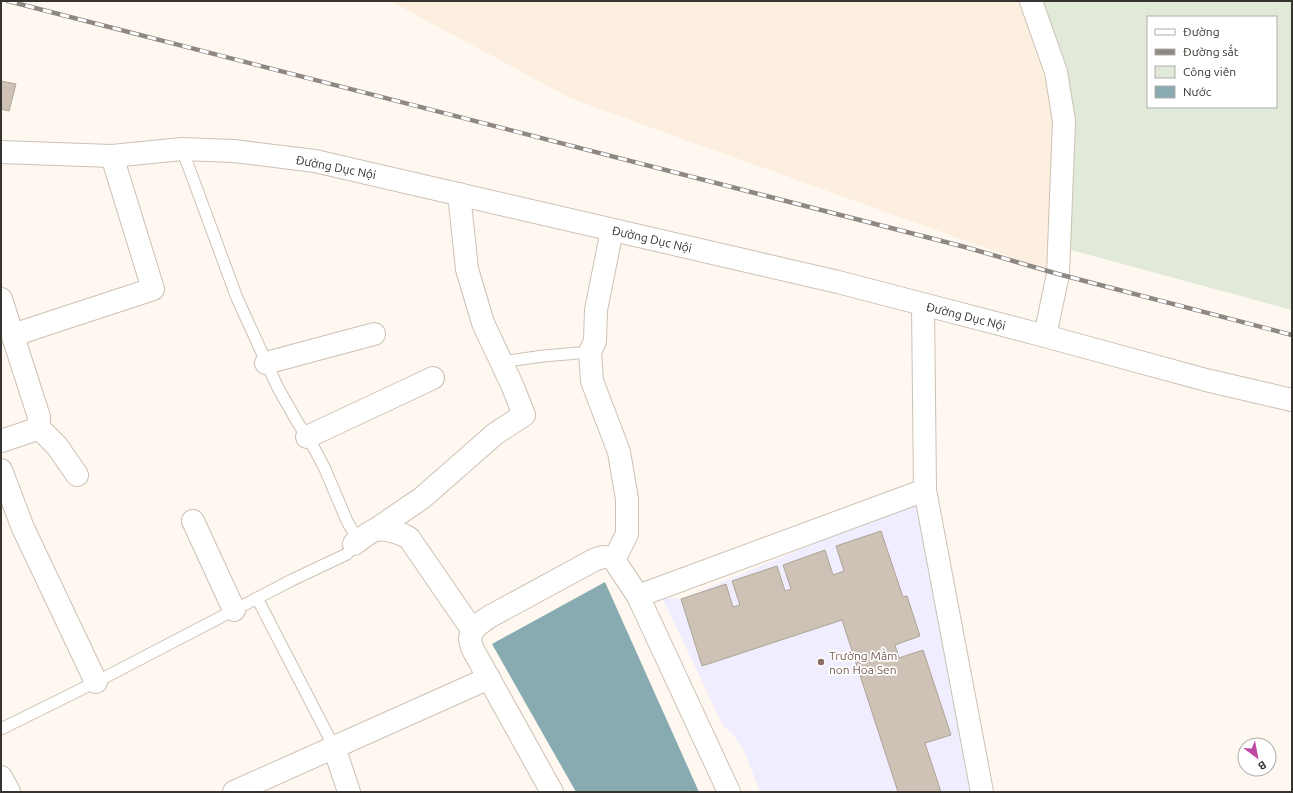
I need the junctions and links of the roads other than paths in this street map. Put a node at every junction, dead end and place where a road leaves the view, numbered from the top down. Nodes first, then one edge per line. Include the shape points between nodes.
1 (1031, 1) edge
2 (182, 149) junction
3 (1, 152) edge
4 (112, 156) junction
5 (459, 194) junction
6 (612, 230) junction
7 (1, 299) edge
8 (923, 305) junction
9 (374, 334) dead end
10 (13, 335) junction
11 (1045, 336) junction
12 (590, 352) junction
13 (501, 362) junction
14 (266, 363) junction
15 (433, 378) dead end
16 (1292, 400) edge
17 (37, 426) junction
18 (307, 437) junction
19 (1, 441) edge
20 (1, 470) edge
21 (77, 475) dead end
22 (925, 490) junction
23 (193, 522) dead end
24 (376, 530) junction
25 (354, 544) junction
26 (614, 560) junction
27 (638, 596) junction
28 (258, 598) junction
29 (234, 610) junction
30 (473, 631) junction
31 (489, 678) junction
32 (96, 682) junction
33 (1, 729) edge
34 (334, 747) junction
35 (1, 778) edge
36 (9, 792) edge
37 (234, 792) edge
38 (349, 792) edge
39 (552, 792) edge
40 (729, 792) edge
41 (982, 792) edge

1 - 11 street via 1056,72 1064,121 1058,274
2 - 4 street, Đường Dục Nội
2 - 5 street, Đường Dục Nội via 234,151 315,161
2 - 14 lane via 237,298
3 - 4 street, Đường Dục Nội
4 - 10 street via 154,289
5 - 6 street, Đường Dục Nội
5 - 13 street via 468,269 482,323
6 - 8 street, Đường Dục Nội via 838,282
6 - 12 street via 596,310 595,341
7 - 10 street
8 - 11 street, Đường Dục Nội
8 - 22 street
9 - 14 street
10 - 17 street via 40,417
11 - 16 street, Đường Dục Nội via 1206,380
12 - 13 lane
12 - 26 street via 592,380 619,452 627,500 627,534
13 - 24 street via 524,415 495,434 422,498
14 - 18 lane
15 - 18 street
17 - 19 street via 34,430
17 - 21 street via 57,446
18 - 25 lane via 325,469 355,535
20 - 32 street via 24,528
22 - 27 street
22 - 41 street
23 - 29 street
24 - 25 street
24 - 30 street via 400,533 409,538
25 - 28 lane via 347,554
26 - 27 street
26 - 30 street via 610,556 594,560 490,617
27 - 40 street
28 - 29 lane
28 - 34 lane
29 - 32 lane
30 - 31 street via 470,639 472,648
31 - 34 street
31 - 39 street
32 - 33 lane
34 - 37 street
34 - 38 street
35 - 36 street

